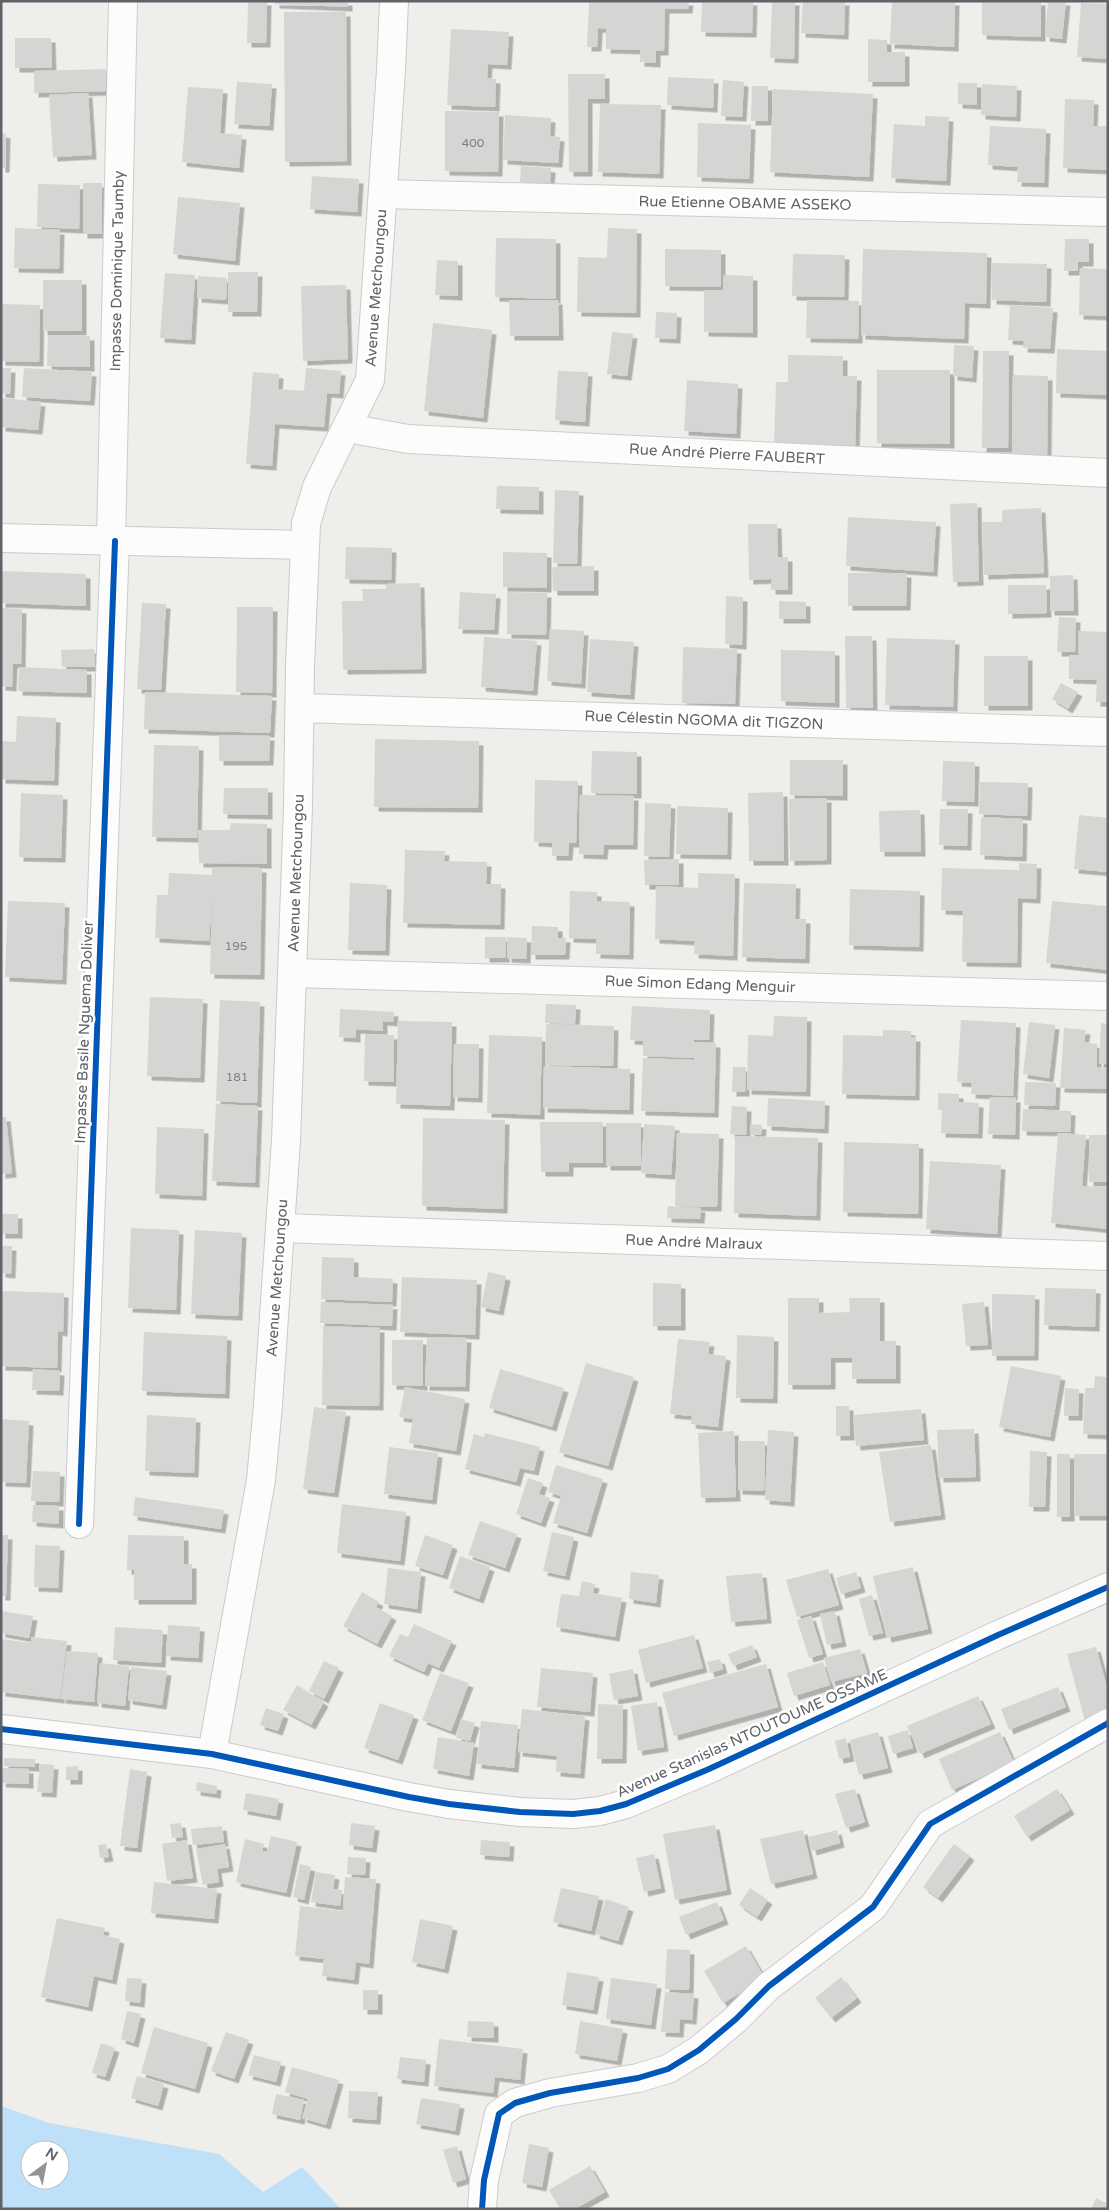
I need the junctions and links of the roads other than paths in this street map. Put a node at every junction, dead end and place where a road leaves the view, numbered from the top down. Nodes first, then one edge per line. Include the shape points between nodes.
1 (123, 1) edge
2 (394, 1) edge
3 (383, 194) junction
4 (1108, 212) edge
5 (347, 428) junction
6 (1108, 473) edge
7 (1, 538) edge
8 (113, 541) junction
9 (304, 545) junction
10 (300, 708) junction
11 (1108, 732) edge
12 (293, 973) junction
13 (1108, 996) edge
14 (280, 1228) junction
15 (1108, 1256) edge
16 (79, 1524) dead end
17 (1108, 1587) edge
18 (1108, 1723) edge
19 (1, 1729) edge
20 (212, 1754) junction
21 (482, 2209) edge

1 - 8 street, Impasse Dominique Taumby
2 - 3 street, Avenue Metchoungou
3 - 4 street, Rue Etienne OBAME ASSEKO
3 - 5 street, Avenue Metchoungou via 370,380
5 - 6 street, Rue André Pierre FAUBERT via 408,439
5 - 9 street, Avenue Metchoungou via 317,487 306,524
7 - 8 street
8 - 9 street
8 - 16 street, Impasse Basile Nguema Doliver
9 - 10 street, Avenue Metchoungou
10 - 11 street, Rue Célestin NGOMA dit TIGZON
10 - 12 street, Avenue Metchoungou
12 - 13 street, Rue Simon Edang Menguir
12 - 14 street, Avenue Metchoungou
14 - 15 street, Rue André Malraux
14 - 20 street, Avenue Metchoungou via 261,1480
17 - 20 street, Avenue Stanislas NTOUTOUME OSSAME via 709,1769 626,1804 600,1811 573,1814 520,1812 449,1804
18 - 21 street via 930,1824 873,1907 769,1986 699,2050 668,2069 550,2093 515,2103 499,2114 484,2180
19 - 20 street, Avenue Stanislas NTOUTOUME OSSAME

